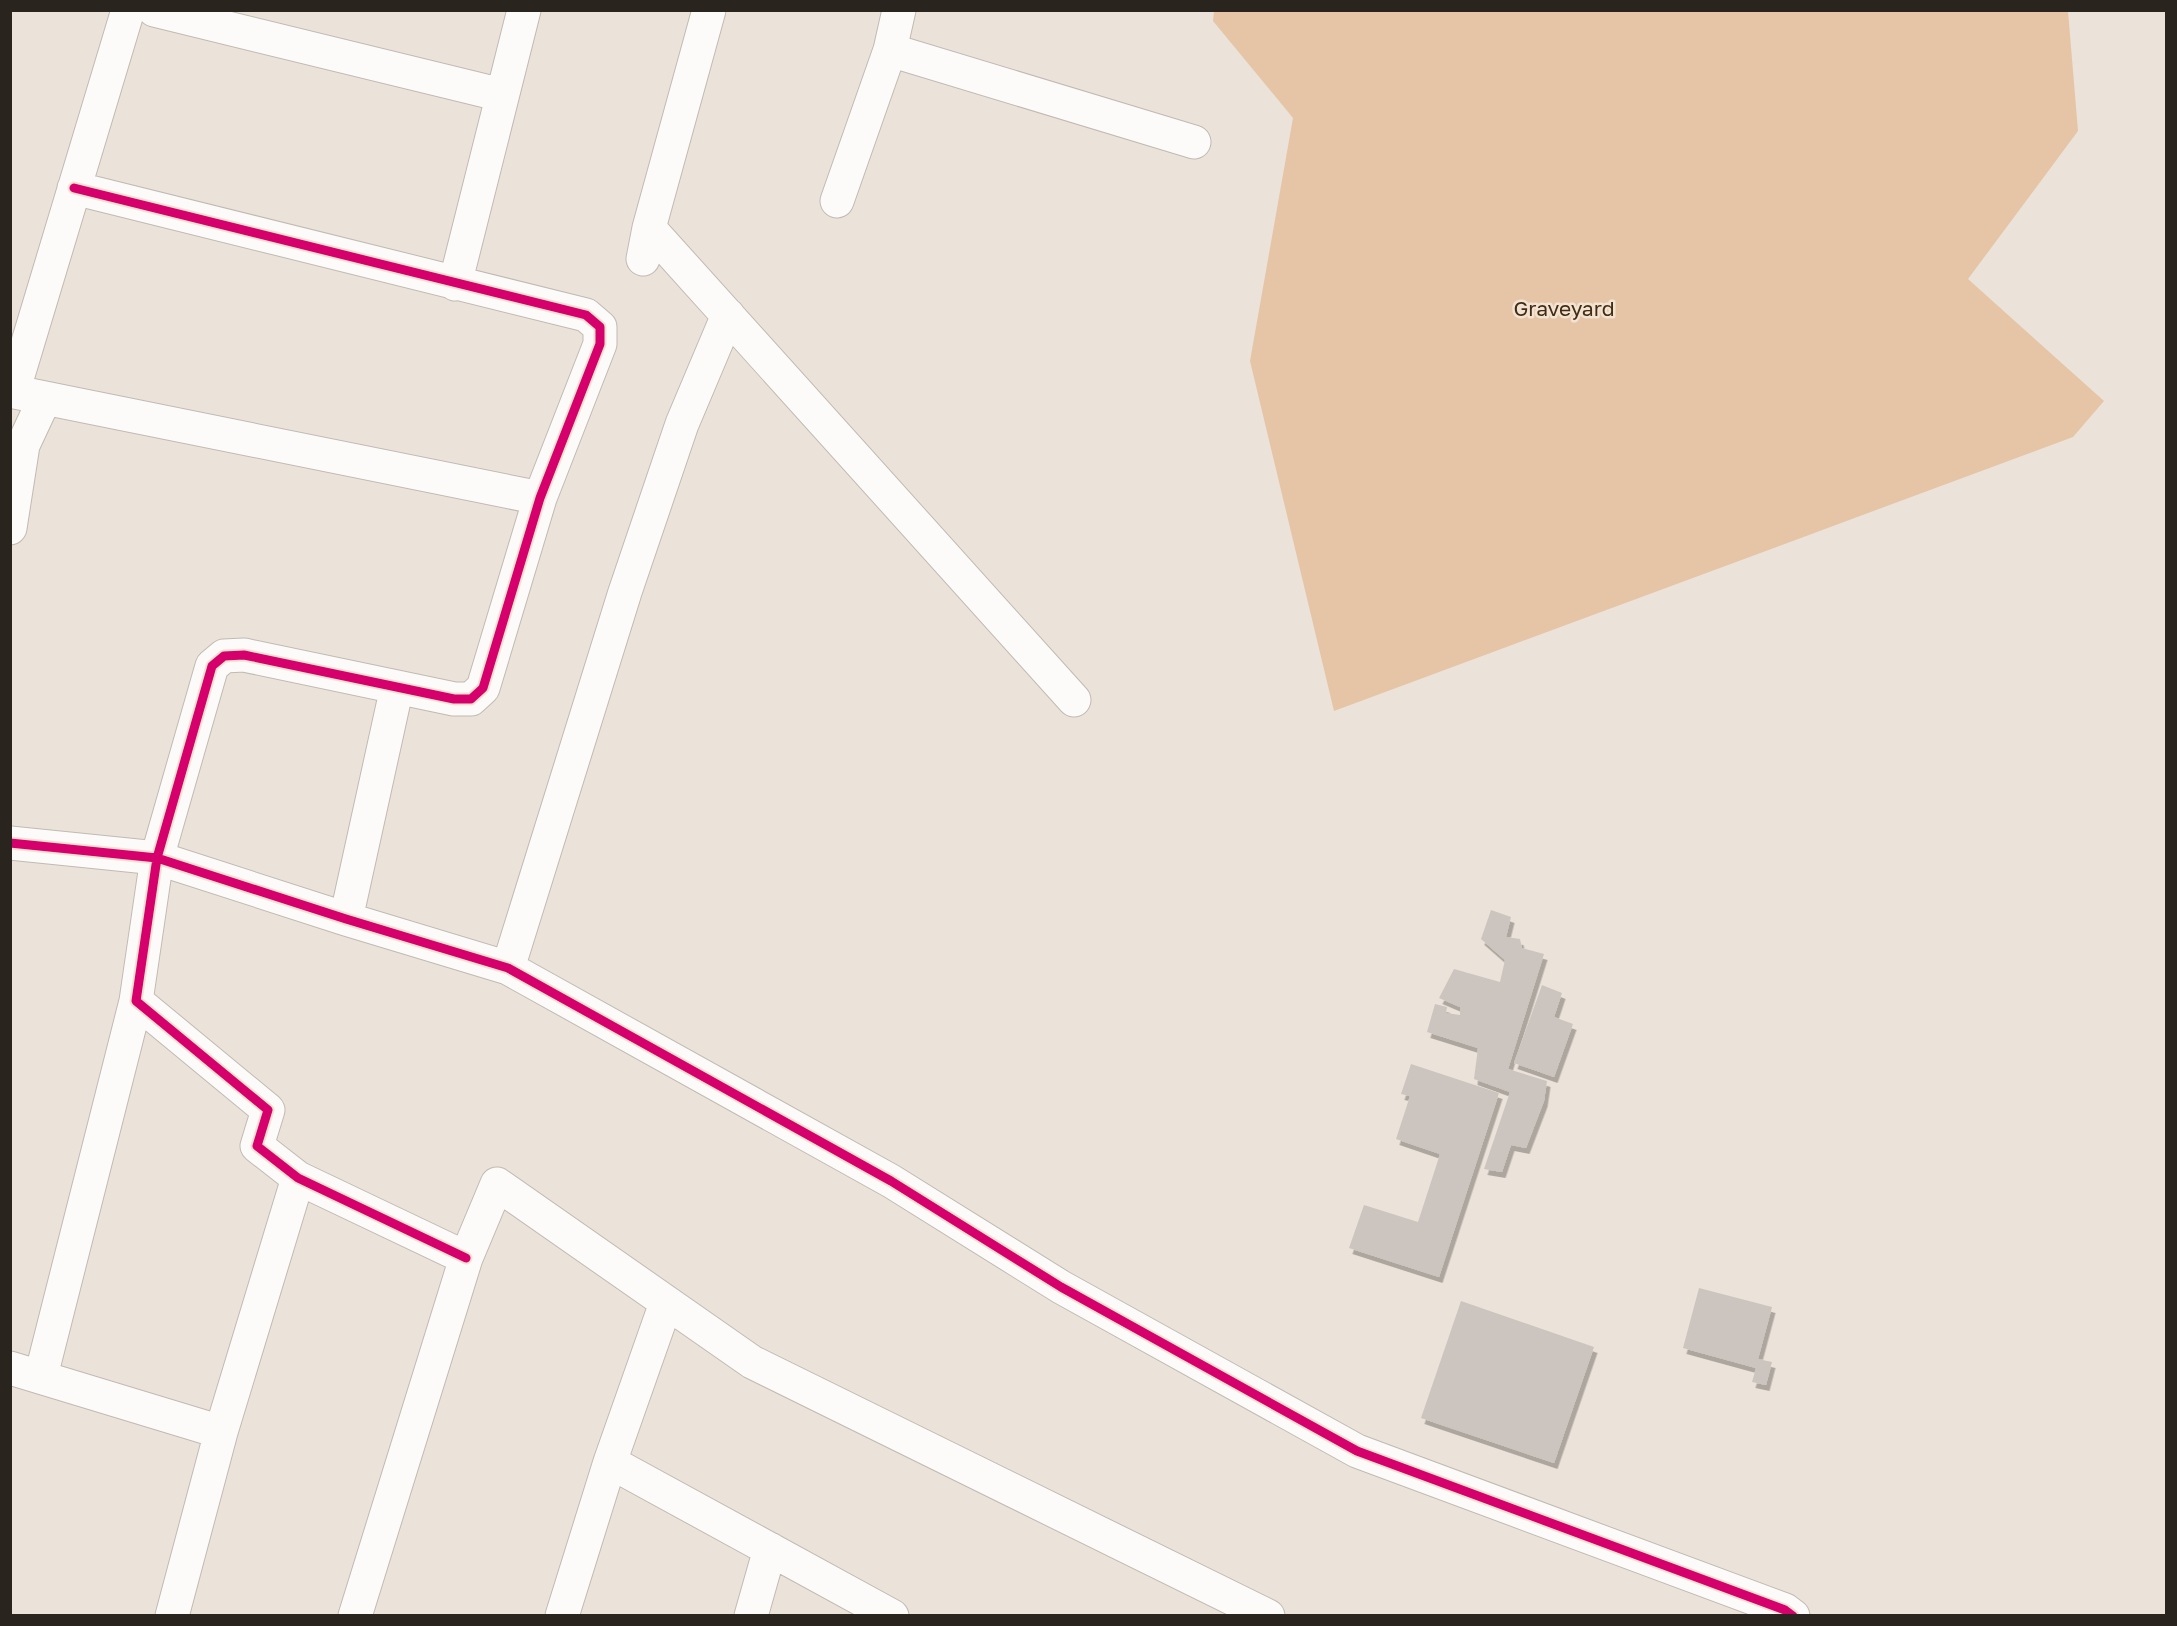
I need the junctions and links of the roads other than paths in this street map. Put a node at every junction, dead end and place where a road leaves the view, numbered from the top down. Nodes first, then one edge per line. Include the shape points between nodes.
1 (128, 10) edge
2 (154, 10) edge
3 (524, 10) edge
4 (709, 10) edge
5 (899, 10) edge
6 (890, 50) junction
7 (502, 95) junction
8 (1194, 141) dead end
9 (74, 188) junction
10 (837, 201) dead end
11 (649, 228) junction
12 (643, 259) dead end
13 (455, 284) junction
14 (728, 315) junction
15 (12, 391) edge
16 (45, 398) junction
17 (540, 498) junction
18 (10, 528) edge
19 (397, 687) junction
20 (1074, 700) dead end
21 (10, 843) edge
22 (157, 858) junction
23 (345, 919) junction
24 (508, 968) junction
25 (136, 1000) junction
26 (297, 1179) junction
27 (466, 1258) junction
28 (666, 1303) junction
29 (26, 1372) edge
30 (221, 1432) junction
31 (610, 1462) junction
32 (770, 1549) junction
33 (1787, 1614) edge
34 (172, 1616) edge
35 (355, 1616) edge
36 (562, 1616) edge
37 (751, 1616) edge
38 (892, 1616) edge
39 (1268, 1616) edge

1 - 9 street
2 - 7 street
3 - 7 street
4 - 11 street
5 - 6 street
6 - 8 street
6 - 10 street
7 - 13 street
9 - 13 street
9 - 15 street
11 - 12 street
11 - 14 street
13 - 17 street via 586,315 600,327 600,344
14 - 20 street
14 - 24 street via 682,424 625,592
15 - 16 street
16 - 17 street
16 - 18 street via 23,446
17 - 19 street via 483,688 471,699 454,699
19 - 22 street via 244,655 224,656 212,666
19 - 23 street
21 - 22 street
22 - 23 street
22 - 25 street
23 - 24 street
24 - 33 street via 891,1181 1061,1287 1357,1450
25 - 26 street via 268,1110 258,1146
25 - 29 street
26 - 27 street
26 - 30 street
27 - 28 street via 496,1184
27 - 35 street
28 - 31 street
28 - 39 street via 752,1362
29 - 30 street
30 - 34 street
31 - 32 street
31 - 36 street
32 - 37 street
32 - 38 street

